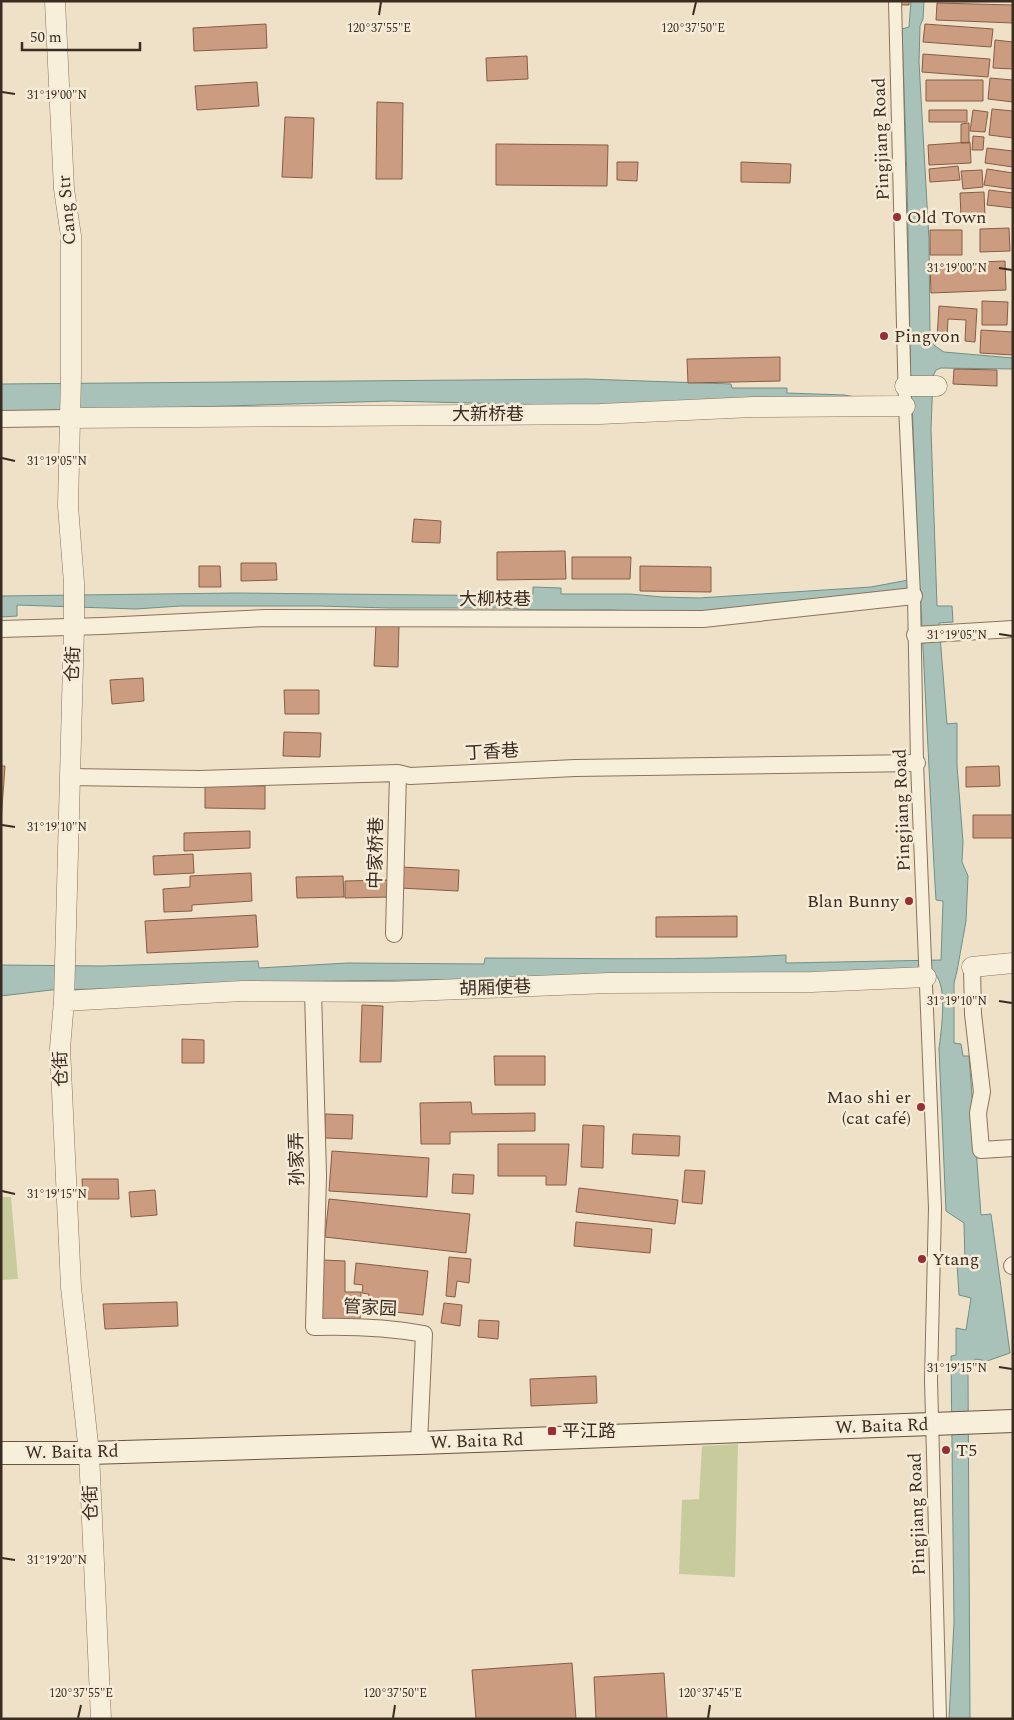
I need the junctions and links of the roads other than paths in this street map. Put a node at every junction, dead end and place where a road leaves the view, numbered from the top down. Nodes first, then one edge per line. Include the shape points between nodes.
1 (55, 1) edge
2 (895, 1) edge
3 (937, 386) dead end
4 (906, 395) junction
5 (70, 415) junction
6 (1, 419) edge
7 (914, 588) junction
8 (74, 627) junction
9 (1, 629) edge
10 (1013, 629) edge
11 (917, 635) junction
12 (917, 764) junction
13 (398, 773) junction
14 (69, 777) junction
15 (394, 934) dead end
16 (1013, 963) edge
17 (972, 967) joint
18 (925, 972) junction
19 (313, 991) junction
20 (64, 998) junction
21 (1013, 1148) edge
22 (314, 1327) joint
23 (1013, 1421) edge
24 (937, 1424) junction
25 (420, 1443) junction
26 (1, 1453) edge
27 (90, 1453) junction
28 (101, 1719) edge
29 (940, 1719) edge

1 - 5 street, Cang Str via 64,189 71,236
2 - 4 street, Pingjiang Road
3 - 4 street, 大新桥巷
4 - 5 street, 大新桥巷 via 600,414
4 - 7 street, Pingjiang Road
5 - 6 street
5 - 8 street, 仓街 via 68,506
7 - 8 street, 大柳枝巷 via 703,619 266,618
7 - 11 street, Pingjiang Road
8 - 9 street, 大柳枝巷
8 - 14 street, 仓街
10 - 11 street
11 - 12 street, Pingjiang Road
12 - 13 street, 丁香巷 via 575,768 410,776
12 - 18 street, Pingjiang Road
13 - 14 street, 丁香巷 via 199,779
13 - 15 street, 中家桥巷
14 - 20 street, 仓街
16 - 17 street
17 - 21 street via 973,1014 982,1092 978,1113 981,1150
18 - 19 street, 胡厢使巷 via 812,982
18 - 24 street, Pingjiang Road via 935,1208 931,1380
19 - 20 street, 胡厢使巷
19 - 22 street, 孙家弄 via 318,1175
20 - 27 street, 仓街 via 60,1048 71,1287
22 - 25 street, 管家园 via 360,1326 424,1334
23 - 24 main road, W. Baita Rd
24 - 25 main road, W. Baita Rd
24 - 29 street, Pingjiang Road
25 - 27 main road, W. Baita Rd
26 - 27 main road, W. Baita Rd
27 - 28 street, 仓街

